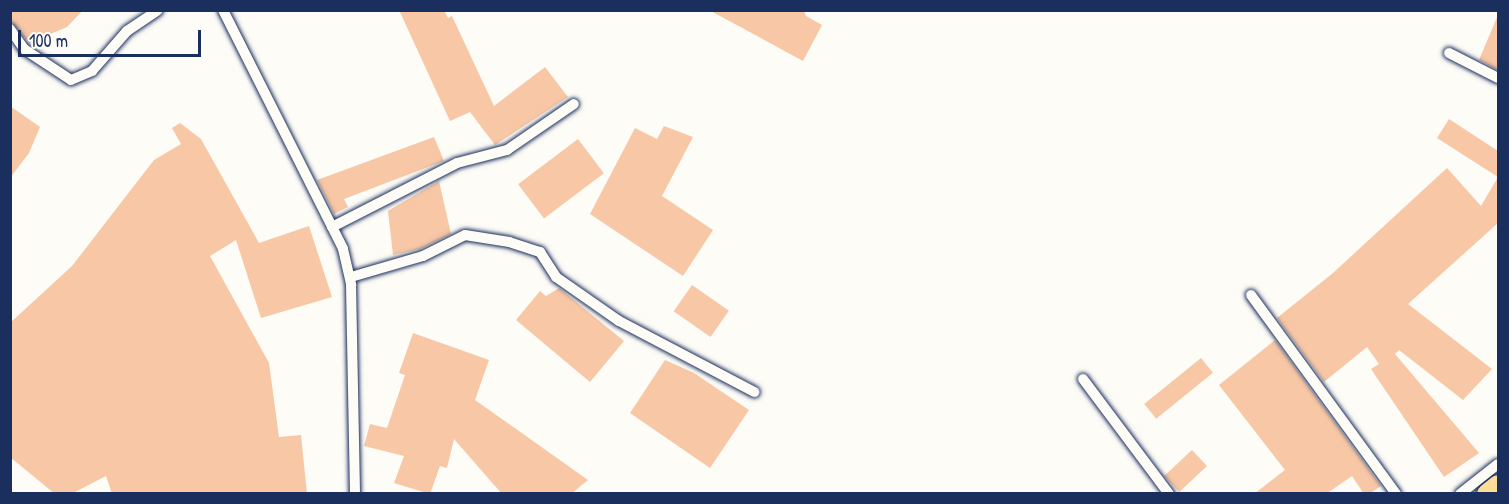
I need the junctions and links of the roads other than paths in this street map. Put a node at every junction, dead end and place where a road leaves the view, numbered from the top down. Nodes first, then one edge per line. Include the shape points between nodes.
1 (158, 10) edge
2 (223, 10) edge
3 (10, 29) edge
4 (1449, 53) dead end
5 (1498, 78) edge
6 (574, 104) dead end
7 (332, 227) junction
8 (351, 277) junction
9 (1251, 295) dead end
10 (1083, 379) dead end
11 (754, 392) dead end
12 (1498, 464) edge
13 (1498, 485) edge
14 (355, 494) edge
15 (1169, 494) edge
16 (1396, 494) edge
17 (1460, 494) edge
18 (1487, 494) edge

1 - 3 street via 127,31 92,71 70,80 24,49
2 - 7 street
4 - 5 street
6 - 7 street via 507,150 457,163
7 - 8 street
8 - 11 street via 423,256 465,235 509,242 540,252 556,277 619,321
8 - 14 street
9 - 16 street
10 - 15 street
12 - 17 street
13 - 18 highway

